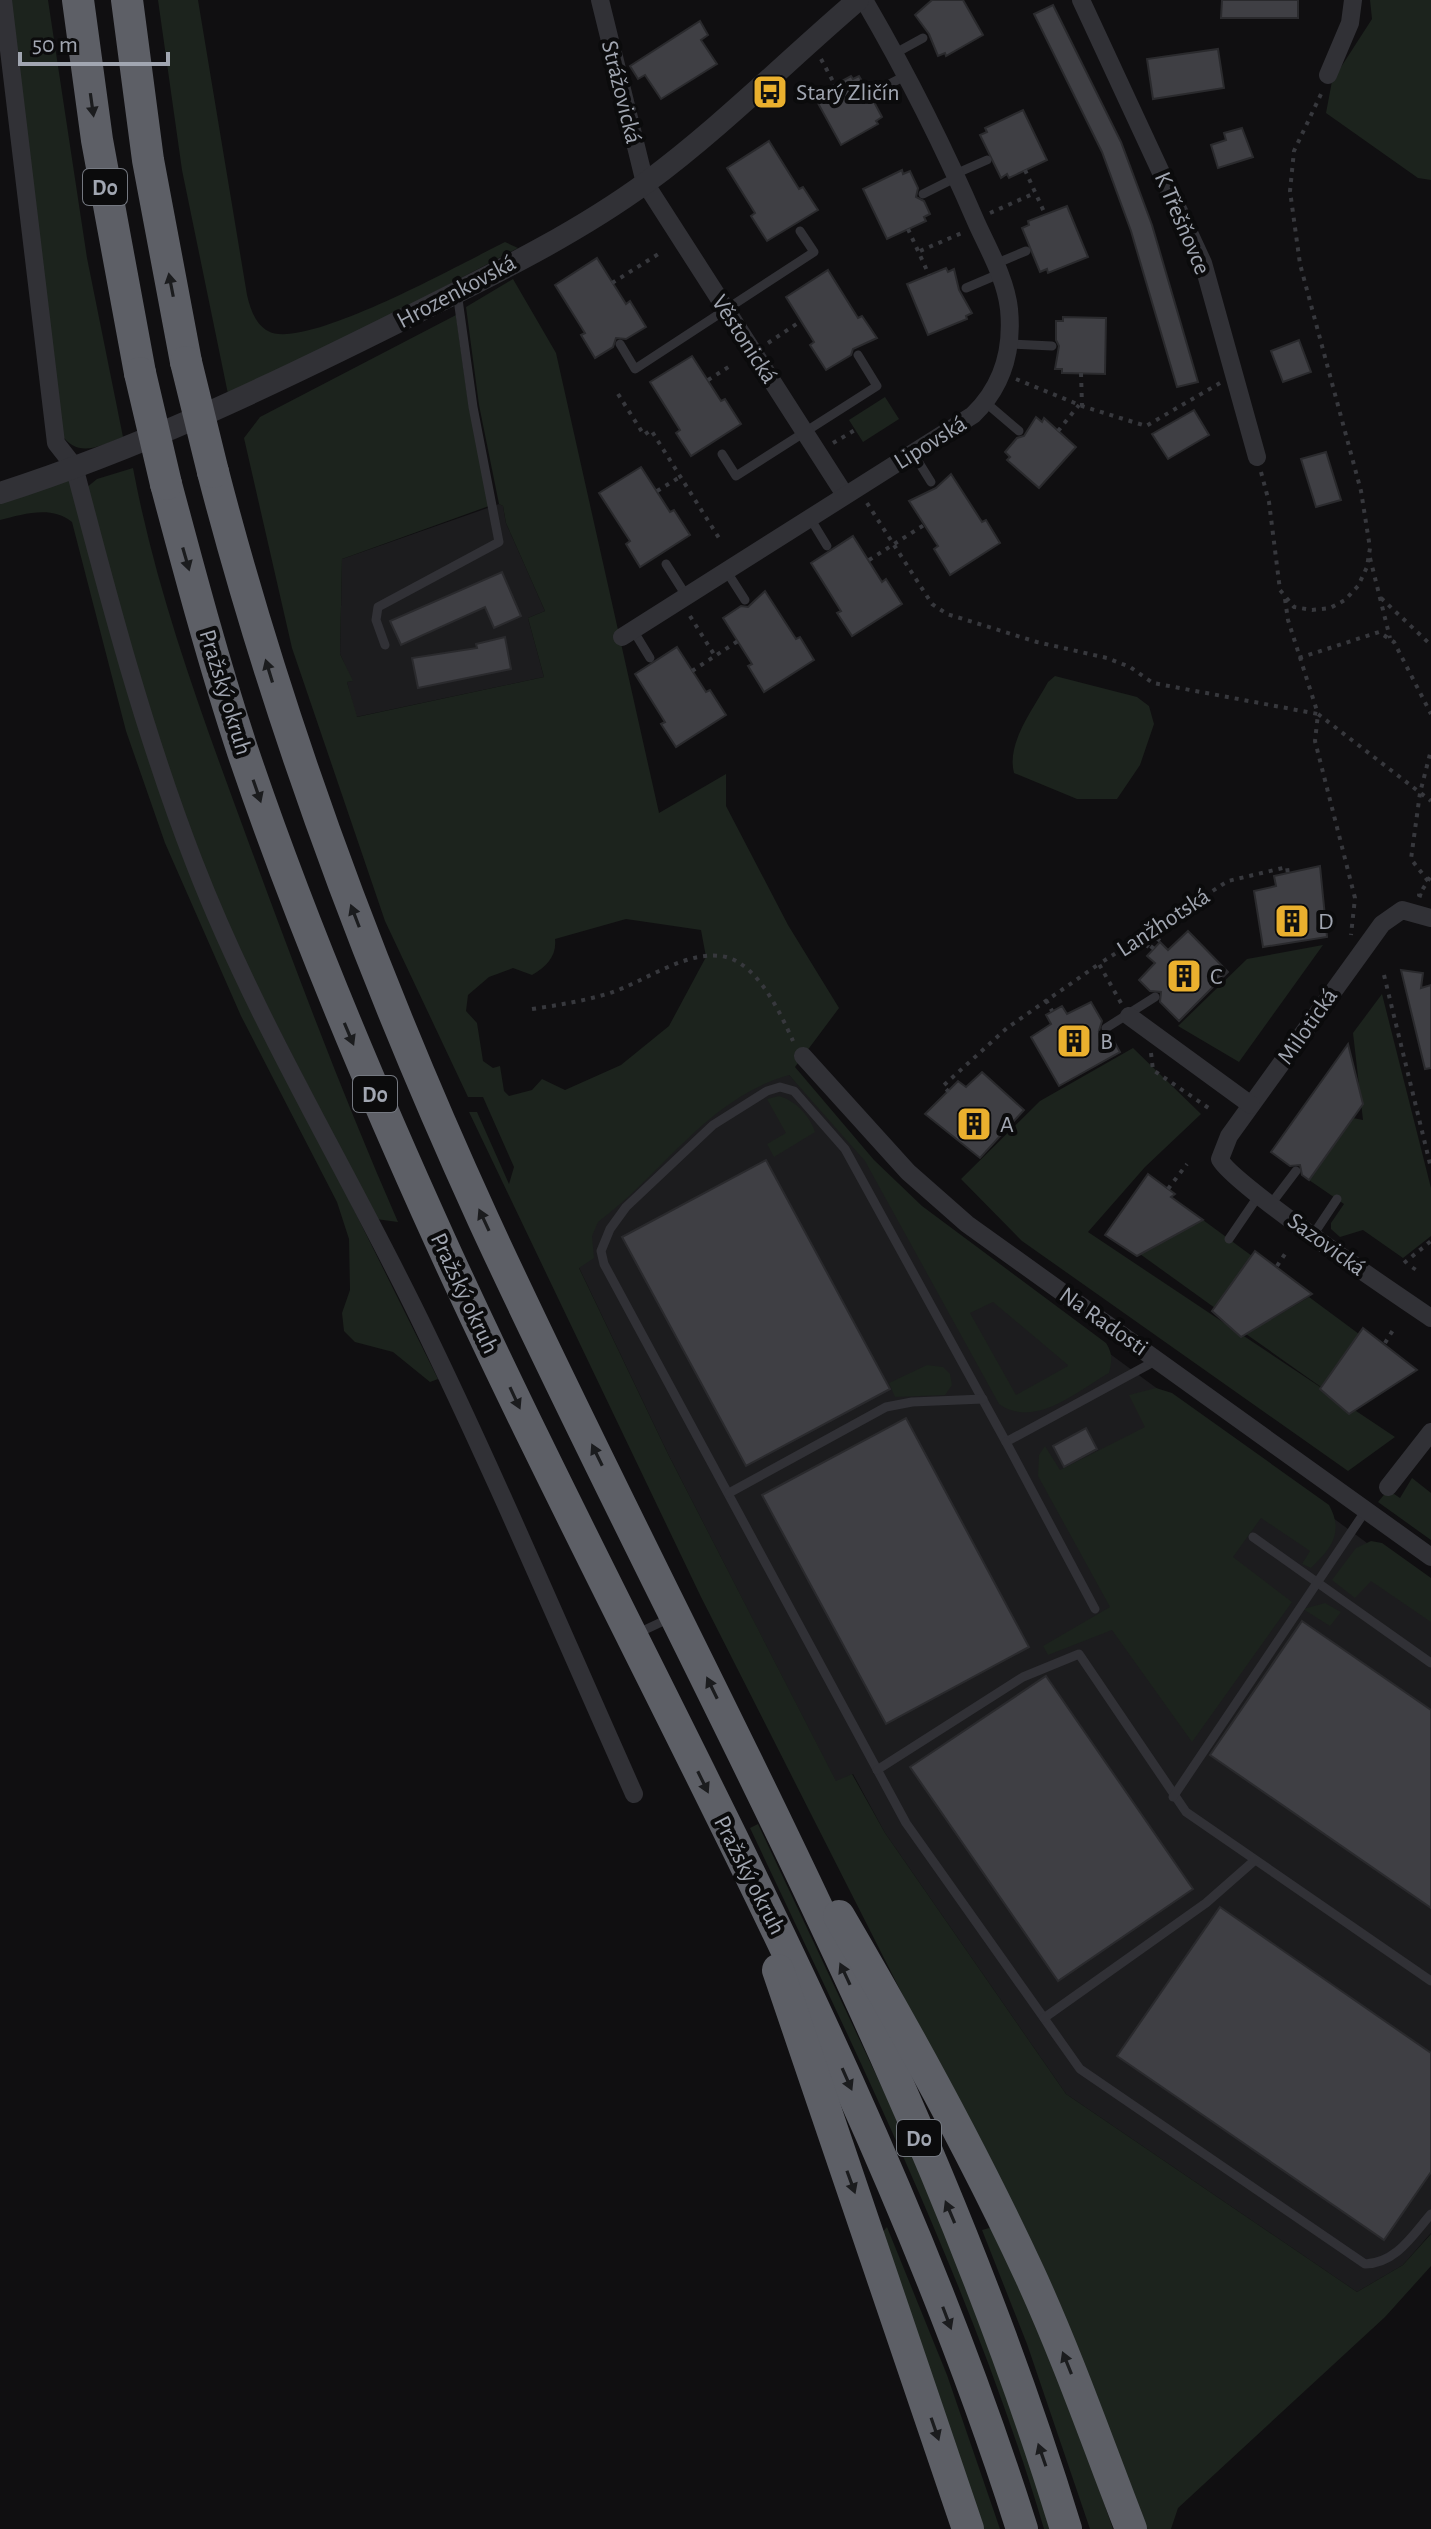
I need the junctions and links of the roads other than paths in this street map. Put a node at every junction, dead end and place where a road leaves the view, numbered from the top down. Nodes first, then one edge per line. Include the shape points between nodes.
1 (3, 0) edge
2 (78, 0) edge
3 (127, 0) edge
4 (600, 0) edge
5 (858, 0) edge
6 (864, 0) edge
7 (1081, 0) edge
8 (1353, 0) edge
9 (923, 38) dead end
10 (892, 55) junction
11 (1328, 75) road end
12 (905, 76) junction
13 (872, 93) dead end
14 (987, 160) dead end
15 (956, 176) junction
16 (645, 183) junction
17 (923, 194) dead end
18 (800, 231) dead end
19 (1026, 251) dead end
20 (997, 269) junction
21 (966, 288) dead end
22 (457, 292) junction
23 (724, 309) junction
24 (620, 344) dead end
25 (1010, 344) junction
26 (1052, 346) dead end
27 (858, 355) dead end
28 (985, 402) junction
29 (1019, 431) dead end
30 (806, 432) junction
31 (913, 453) junction
32 (722, 454) dead end
33 (1257, 457) road end
34 (74, 466) junction
35 (931, 482) dead end
36 (0, 493) edge
37 (845, 495) junction
38 (810, 518) junction
39 (827, 546) dead end
40 (666, 564) dead end
41 (727, 572) junction
42 (745, 600) dead end
43 (687, 604) junction
44 (628, 634) joint
45 (385, 645) dead end
46 (650, 658) dead end
47 (1427, 910) edge
48 (1155, 997) dead end
49 (1129, 1016) junction
50 (1106, 1028) dead end
51 (803, 1056) road end
52 (1251, 1105) junction
53 (1224, 1168) joint
54 (1296, 1171) dead end
55 (1337, 1199) dead end
56 (1265, 1200) junction
57 (1313, 1235) junction
58 (1229, 1239) dead end
59 (1431, 1318) edge
60 (1158, 1360) junction
61 (983, 1399) junction
62 (1431, 1432) edge
63 (1006, 1442) junction
64 (1388, 1487) dead end
65 (729, 1493) junction
66 (1366, 1510) junction
67 (1253, 1537) dead end
68 (1431, 1557) edge
69 (1318, 1583) junction
70 (1095, 1609) dead end
71 (676, 1615) junction
72 (631, 1636) junction
73 (1431, 1663) edge
74 (746, 1758) junction
75 (877, 1770) junction
76 (634, 1794) dead end
77 (1173, 1797) junction
78 (740, 1857) junction
79 (1255, 1860) junction
80 (1431, 1981) edge
81 (1044, 2018) junction
82 (1431, 2214) edge
83 (1095, 2436) junction
84 (968, 2529) edge
85 (1022, 2529) edge
86 (1066, 2529) edge
87 (1120, 2529) edge
88 (1131, 2529) edge

1 - 34 street via 56,443
2 -> 72 highway, Pražský okruh / D0, bridge via 99,153 140,373 166,484 242,747 339,1008 447,1255
71 -> 3 highway, Pražský okruh / D0, bridge via 485,1224 384,988 290,736 186,362 148,160
4 - 16 street, Strážovická
5 - 16 street, Hrozenkovská
6 - 10 street, Lipovská
7 - 33 street, K Třešňovce via 1203,263
8 - 11 street via 1350,23
9 - 10 lane
10 - 12 street, Lipovská
12 - 13 lane
12 - 15 street, Lipovská
14 - 15 lane
15 - 17 lane
15 - 20 street, Lipovská
16 - 22 street, Hrozenkovská
16 - 23 street, Věstonická
18 - 23 lane via 814,252
19 - 20 lane
20 - 21 lane
20 - 25 street, Lipovská via 1008,305
22 - 34 street, Hrozenkovská via 280,381
22 - 45 lane via 499,542 378,607 376,620
23 - 24 lane via 635,369
23 - 30 street, Věstonická
25 - 26 lane
25 - 28 street, Lipovská via 1002,374
27 - 30 lane via 877,386
28 - 29 lane
28 - 31 street, Lipovská
30 - 32 lane via 736,476
30 - 37 street, Věstonická
31 - 35 lane
31 - 37 street, Lipovská
34 - 36 street, Hrozenkovská
34 - 76 street via 133,688 195,864 264,1014 419,1319
37 - 38 street, Lipovská
38 - 39 lane
38 - 41 street, Lipovská
40 - 43 lane
41 - 42 lane
41 - 43 street, Lipovská
43 - 44 street, Lipovská
44 - 46 lane
47 - 52 street, Milotická via 1402,910 1382,924
48 - 49 lane
49 - 50 lane
49 - 52 street
51 - 60 street, Na Radosti via 936,1199
52 - 53 street, Milotická via 1222,1149
53 - 56 street, Sazovická
54 - 56 lane
55 - 57 lane
56 - 57 street, Sazovická
56 - 58 lane
57 - 59 street, Sazovická
60 - 63 lane
60 - 66 street, Na Radosti
61 - 63 lane
61 - 65 lane via 886,1407
61 - 65 lane via 845,1149 794,1091 767,1091 713,1125 626,1207 601,1251
62 - 64 street
63 - 70 lane
65 - 75 lane
66 - 68 street, Na Radosti
66 - 69 lane
67 - 69 lane
69 - 73 lane
69 - 77 lane
71 - 72 lane
74 -> 71 highway, Pražský okruh / D0
72 -> 78 highway, Pražský okruh / D0
83 -> 74 highway via 1040,2298 964,2143
86 -> 74 highway, Pražský okruh / D0 via 1026,2406 950,2213
75 - 77 lane via 1023,1677 1079,1654
75 - 81 lane via 906,1823
77 - 79 lane
78 -> 84 highway
78 -> 85 highway, Pražský okruh / D0 via 800,1976 908,2218
79 - 80 lane
79 - 81 lane via 1206,1903
81 - 82 lane via 1088,2078 1365,2264 1394,2256
83 - 87 highway
83 - 88 highway

